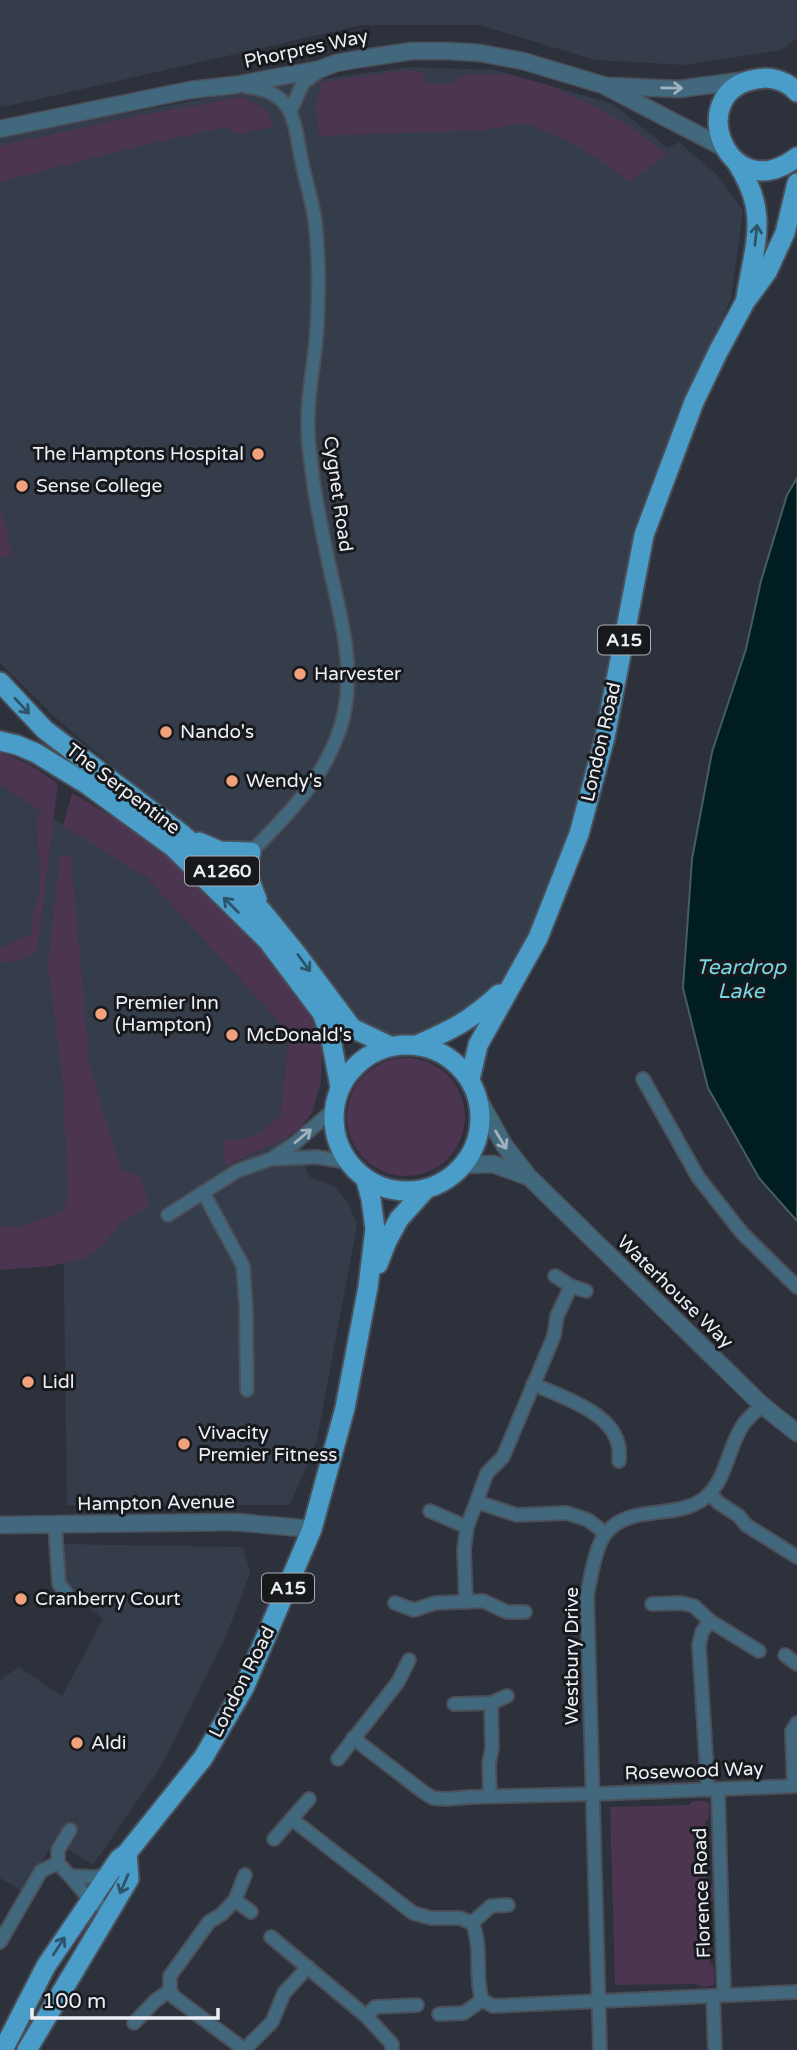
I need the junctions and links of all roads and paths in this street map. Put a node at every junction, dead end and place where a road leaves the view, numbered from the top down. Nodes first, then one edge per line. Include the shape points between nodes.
1 (329, 66) junction
2 (797, 72) edge
3 (757, 79) junction
4 (234, 85) junction
5 (603, 85) junction
6 (190, 90) junction
7 (797, 92) edge
8 (290, 110) junction
9 (5, 126) edge
10 (729, 154) junction
11 (797, 157) edge
12 (797, 183) edge
13 (745, 302) junction
14 (0, 682) edge
15 (0, 741) edge
16 (182, 834) junction
17 (251, 852) junction
18 (262, 911) junction
19 (513, 981) junction
20 (417, 1045) junction
21 (390, 1046) junction
22 (470, 1079) junction
23 (340, 1087) junction
24 (643, 1087) dead end
25 (479, 1100) junction
26 (333, 1110) junction
27 (271, 1159) junction
28 (347, 1162) junction
29 (464, 1165) junction
30 (528, 1176) junction
31 (366, 1180) junction
32 (426, 1189) junction
33 (203, 1192) junction
34 (168, 1215) dead end
35 (555, 1276) dead end
36 (571, 1286) junction
37 (368, 1287) junction
38 (797, 1287) edge
39 (586, 1292) dead end
40 (533, 1384) junction
41 (247, 1390) dead end
42 (762, 1405) junction
43 (797, 1433) edge
44 (619, 1461) dead end
45 (710, 1494) junction
46 (477, 1502) junction
47 (430, 1511) dead end
48 (0, 1525) edge
49 (55, 1525) junction
50 (467, 1527) junction
51 (312, 1529) junction
52 (606, 1533) junction
53 (797, 1557) edge
54 (67, 1594) dead end
55 (466, 1602) junction
56 (395, 1603) dead end
57 (652, 1604) dead end
58 (525, 1612) dead end
59 (710, 1621) junction
60 (760, 1651) dead end
61 (785, 1655) dead end
62 (409, 1660) dead end
63 (797, 1664) edge
64 (507, 1696) dead end
65 (491, 1703) junction
66 (454, 1704) dead end
67 (797, 1723) edge
68 (353, 1738) junction
69 (338, 1759) dead end
70 (795, 1786) edge
71 (713, 1790) junction
72 (593, 1794) junction
73 (490, 1796) junction
74 (309, 1799) dead end
75 (293, 1820) junction
76 (70, 1830) dead end
77 (274, 1839) dead end
78 (127, 1853) junction
79 (58, 1863) junction
80 (109, 1874) junction
81 (245, 1875) dead end
82 (70, 1876) junction
83 (92, 1899) junction
84 (235, 1900) junction
85 (508, 1905) dead end
86 (109, 1912) junction
87 (251, 1912) dead end
88 (472, 1923) junction
89 (271, 1937) dead end
90 (0, 1942) edge
91 (308, 1967) junction
92 (170, 1990) junction
93 (797, 1992) edge
94 (719, 1996) junction
95 (482, 2000) junction
96 (599, 2000) junction
97 (417, 2005) dead end
98 (439, 2014) dead end
99 (366, 2016) junction
100 (134, 2023) dead end
101 (2, 2049) edge
102 (27, 2050) edge
103 (245, 2050) edge
104 (393, 2050) edge
105 (600, 2050) edge
106 (715, 2050) edge

1 - 4 street, Phorpres Way
1 - 5 street, Phorpres Way via 412,51 480,53
1 - 6 street via 310,64
1 - 8 street via 303,83
2 - 3 main road, A15
5 -> 3 street, Phorpres Way via 679,89
3 - 7 main road via 779,80
3 - 10 main road, A15 via 738,86 721,107 719,135
4 - 6 street, Phorpres Way
4 - 8 street via 274,93
5 - 10 street, Phorpres Way
6 - 9 street, Phorpres Way
8 - 17 street, Cygnet Road via 315,220 318,276 309,403 311,463 345,635 349,680 336,743 320,775
10 - 11 main road via 760,171 788,165
13 -> 10 main road, London Road / A15 via 758,221 751,189
12 - 13 main road, London Road / A15 via 785,233 767,272
13 - 19 main road, London Road / A15 via 694,402 645,535 605,737 579,834 538,938
14 -> 16 main road, The Serpentine / A1260 via 45,730
23 -> 15 main road, The Serpentine / A1260 via 322,1013 268,941 173,847 36,753
16 - 17 main road via 220,851
16 - 18 main road, The Serpentine / A1260
17 - 18 main road via 247,877
18 -> 21 main road, The Serpentine / A1260 via 352,1028
19 - 20 main road, London Road / A15 via 477,1014
19 - 22 main road, London Road / A15 via 478,1045
20 - 21 main road
20 - 22 main road via 456,1062
21 - 23 main road via 369,1054 352,1068
22 - 25 main road
23 - 26 main road
24 - 38 street via 698,1177 741,1233
25 - 29 main road via 481,1123 476,1145
25 -> 30 street, Waterhouse Way
27 -> 26 street
26 - 28 main road via 338,1146
27 - 28 street via 316,1157
27 - 33 street via 237,1171
28 - 31 main road
29 - 30 street, Waterhouse Way via 493,1164
29 - 32 main road via 447,1180
30 - 42 street, Waterhouse Way
31 - 32 main road via 406,1192
31 - 37 main road, London Road / A15 via 375,1229
32 - 37 main road, London Road / A15 via 400,1219
33 - 34 street
33 - 41 street via 243,1266
35 - 36 street
36 - 39 street
36 - 40 street
37 - 51 main road, London Road / A15 via 345,1408
40 - 44 street via 582,1400 618,1442
40 - 46 street via 503,1457 487,1473
42 - 43 street, Waterhouse Way
42 - 45 street via 743,1424
45 - 52 street via 685,1509 634,1516
45 - 53 street via 776,1550
46 - 50 street
46 - 52 street via 517,1515 567,1513
47 - 50 street
48 - 49 street, Hampton Avenue
49 - 51 street, Hampton Avenue via 234,1522
49 - 54 street via 59,1584
50 - 55 street
51 - 78 main road, London Road / A15 via 244,1688 203,1758
52 - 72 street, Westbury Drive via 587,1595
55 - 56 street via 435,1603 414,1610
55 - 58 street via 483,1601 507,1612
57 - 59 street via 694,1606
59 - 60 street
59 - 71 street, Florence Road via 699,1644
61 - 63 street
62 - 68 street via 398,1682
64 - 65 street
65 - 66 street
65 - 73 street
67 - 70 street via 792,1731
68 - 69 street
68 - 73 street, Rosewood Way via 433,1798
70 - 71 street, Rosewood Way
71 - 72 street, Rosewood Way
71 - 94 street, Florence Road
72 - 73 street, Rosewood Way
72 - 96 street, Westbury Drive
74 - 75 street
75 - 77 street
75 - 88 street via 414,1913
76 - 79 street via 58,1850
78 - 80 main road, London Road / A15
78 -> 86 main road via 129,1879
79 - 82 street
79 - 90 street via 41,1871
80 - 82 street
80 - 83 main road, London Road / A15
81 - 84 street
82 - 83 street
83 - 86 street
101 -> 83 main road, London Road / A15 via 46,1966
84 - 87 street
84 - 92 street via 209,1922 170,1976
85 - 88 street via 491,1906
86 - 102 main road
88 - 95 street
89 - 91 street
91 - 99 street
91 - 103 street via 285,1993 272,2022
92 - 100 street
92 - 103 street
93 - 94 street
94 - 96 street
94 - 106 street, Florence Road
95 - 96 street via 493,2006
95 - 98 street via 464,2013
96 - 105 street, Westbury Drive
97 - 99 street via 375,2007
99 - 104 street

